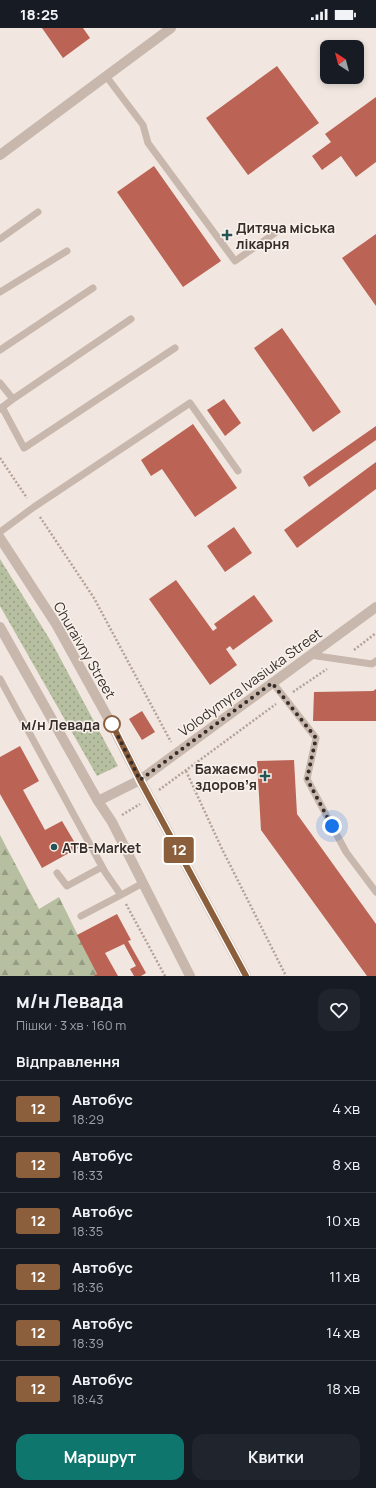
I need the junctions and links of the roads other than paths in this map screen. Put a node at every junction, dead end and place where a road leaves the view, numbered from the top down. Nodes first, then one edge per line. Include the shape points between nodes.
1 (171, 28) edge
2 (106, 76) junction
3 (0, 155) edge
4 (38, 212) dead end
5 (275, 233) dead end
6 (0, 239) edge
7 (67, 251) dead end
8 (93, 288) dead end
9 (0, 292) edge
10 (131, 319) dead end
11 (175, 348) dead end
12 (0, 350) edge
13 (0, 383) edge
14 (13, 399) junction
15 (1, 408) edge
16 (238, 471) dead end
17 (0, 532) edge
18 (0, 538) edge
19 (376, 607) edge
20 (0, 628) edge
21 (310, 655) junction
22 (376, 661) edge
23 (0, 679) edge
24 (272, 683) junction
25 (140, 780) junction
26 (98, 801) junction
27 (102, 867) junction
28 (57, 873) dead end
29 (143, 883) junction
30 (376, 892) edge
31 (121, 895) junction
32 (81, 916) dead end
33 (188, 975) edge
34 (246, 976) edge

1 - 2 street
2 - 3 street
2 - 5 lane via 143,125 148,143 235,261
4 - 6 lane
7 - 9 lane
8 - 12 lane
10 - 14 lane
11 - 15 lane via 24,448
13 - 14 lane
14 - 15 lane
16 - 17 lane via 190,403
18 - 25 street, Churaivny Street via 56,624
19 - 21 street, Volodymyra Ivasiuka Street
20 - 26 street
21 - 22 lane via 372,664
21 - 24 street, Volodymyra Ivasiuka Street
23 - 27 lane
24 - 25 street, Volodymyra Ivasiuka Street
24 - 30 lane via 316,738 307,779 346,852
25 - 26 street
25 - 34 street, Churaivny Street
26 - 29 street via 112,822
27 - 28 lane via 67,886
27 - 31 lane
29 - 31 lane
29 - 33 street
31 - 32 lane

